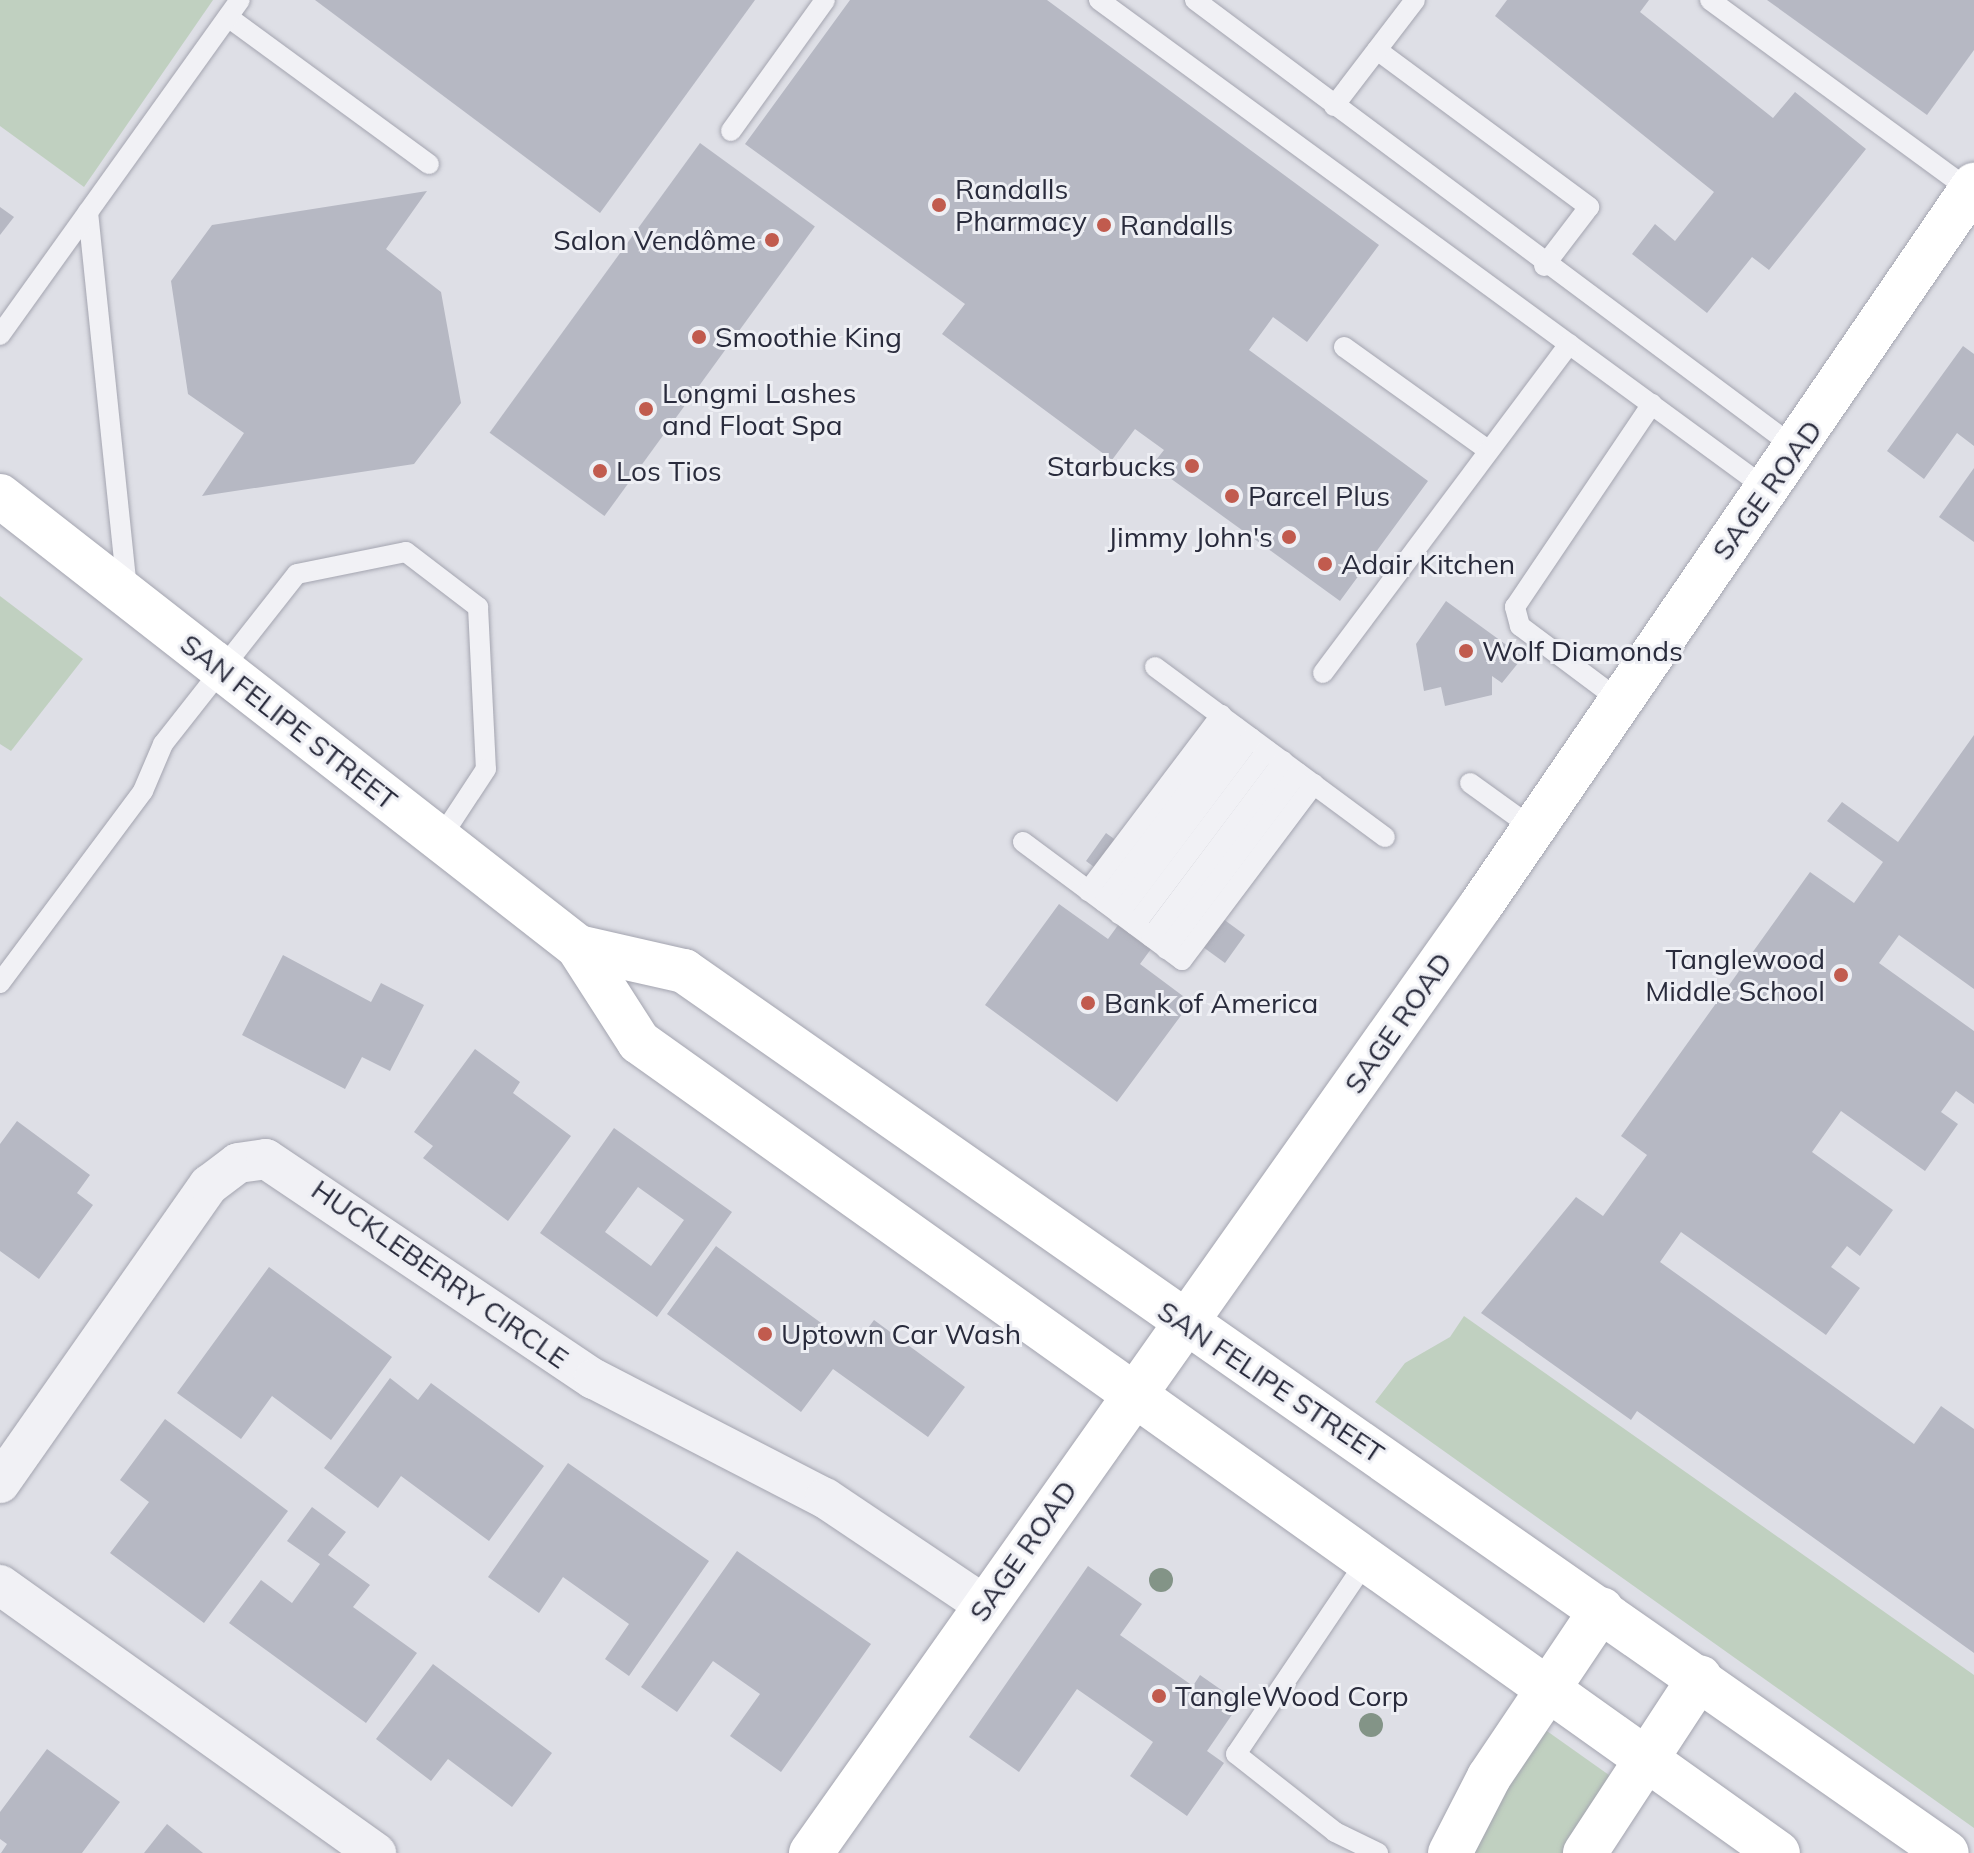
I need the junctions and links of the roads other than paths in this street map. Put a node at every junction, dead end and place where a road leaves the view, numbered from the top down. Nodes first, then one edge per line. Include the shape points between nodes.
1 (825, 0) edge
2 (1099, 0) edge
3 (1195, 0) edge
4 (1415, 0) edge
5 (1710, 0) edge
6 (234, 8) edge
7 (1377, 50) junction
8 (1334, 106) junction
9 (731, 131) dead end
10 (429, 164) dead end
11 (1973, 189) edge
12 (88, 212) junction
13 (1544, 266) junction
14 (0, 335) edge
15 (1569, 344) junction
16 (1344, 347) dead end
17 (1652, 404) junction
18 (1797, 449) junction
19 (1489, 451) junction
20 (1767, 489) junction
21 (0, 496) edge
22 (127, 595) junction
23 (1155, 667) dead end
24 (224, 671) junction
25 (1323, 673) dead end
26 (1619, 700) junction
27 (1267, 750) junction
28 (1470, 783) dead end
29 (1531, 827) junction
30 (1385, 837) dead end
31 (440, 839) junction
32 (1023, 842) dead end
33 (1127, 920) junction
34 (578, 947) junction
35 (0, 983) edge
36 (1184, 1323) junction
37 (1132, 1397) junction
38 (0, 1483) edge
39 (1367, 1560) junction
40 (0, 1585) edge
41 (984, 1605) junction
42 (1602, 1609) junction
43 (1700, 1677) junction
44 (1549, 1686) junction
45 (1647, 1757) junction
46 (376, 1853) edge
47 (811, 1853) edge
48 (1378, 1853) edge
49 (1450, 1853) edge
50 (1585, 1853) edge
51 (1778, 1853) edge
52 (1947, 1853) edge

1 - 9 lane
2 - 15 lane
3 - 8 lane
4 - 7 lane
5 - 11 lane
6 - 10 lane
6 - 12 lane
7 - 8 lane
7 - 13 lane via 1589,207
8 - 13 lane
11 - 18 main road, SAGE ROAD
12 - 14 lane
12 - 22 lane
13 - 18 lane
15 - 17 lane
15 - 19 lane
16 - 19 lane
17 - 20 lane
17 - 26 lane via 1515,607 1520,626
18 - 20 main road, SAGE ROAD
19 - 25 lane
20 - 26 main road, SAGE ROAD
21 - 22 main road, SAN FELIPE STREET
22 - 24 main road, SAN FELIPE STREET
23 - 27 lane
24 - 31 main road, SAN FELIPE STREET
24 - 31 lane via 297,574 406,552 478,607 486,769
24 - 35 lane via 163,744 143,791
26 - 29 main road, SAGE ROAD
27 - 30 lane
27 - 33 lane
27 - 33 lane
27 - 33 lane
27 - 33 lane via 1182,960
28 - 29 lane
29 - 36 main road, SAGE ROAD
31 - 34 main road, SAN FELIPE STREET
32 - 33 lane
34 - 36 main road, SAN FELIPE STREET via 684,971
34 - 37 main road, SAN FELIPE STREET via 639,1042
36 - 37 main road, SAGE ROAD
36 - 42 main road, SAN FELIPE STREET
37 - 39 main road, SAN FELIPE STREET
37 - 41 main road, SAGE ROAD
38 - 41 street, HUCKLEBERRY CIRCLE via 209,1185 238,1163 266,1159 594,1379 825,1498
39 - 44 main road, SAN FELIPE STREET
39 - 48 lane via 1236,1754 1335,1832
40 - 46 street
41 - 47 main road, SAGE ROAD
42 - 43 main road, SAN FELIPE STREET
42 - 44 main road
43 - 45 main road
43 - 52 main road, SAN FELIPE STREET
44 - 45 main road, SAN FELIPE STREET
44 - 49 main road
45 - 50 main road
45 - 51 main road, SAN FELIPE STREET

